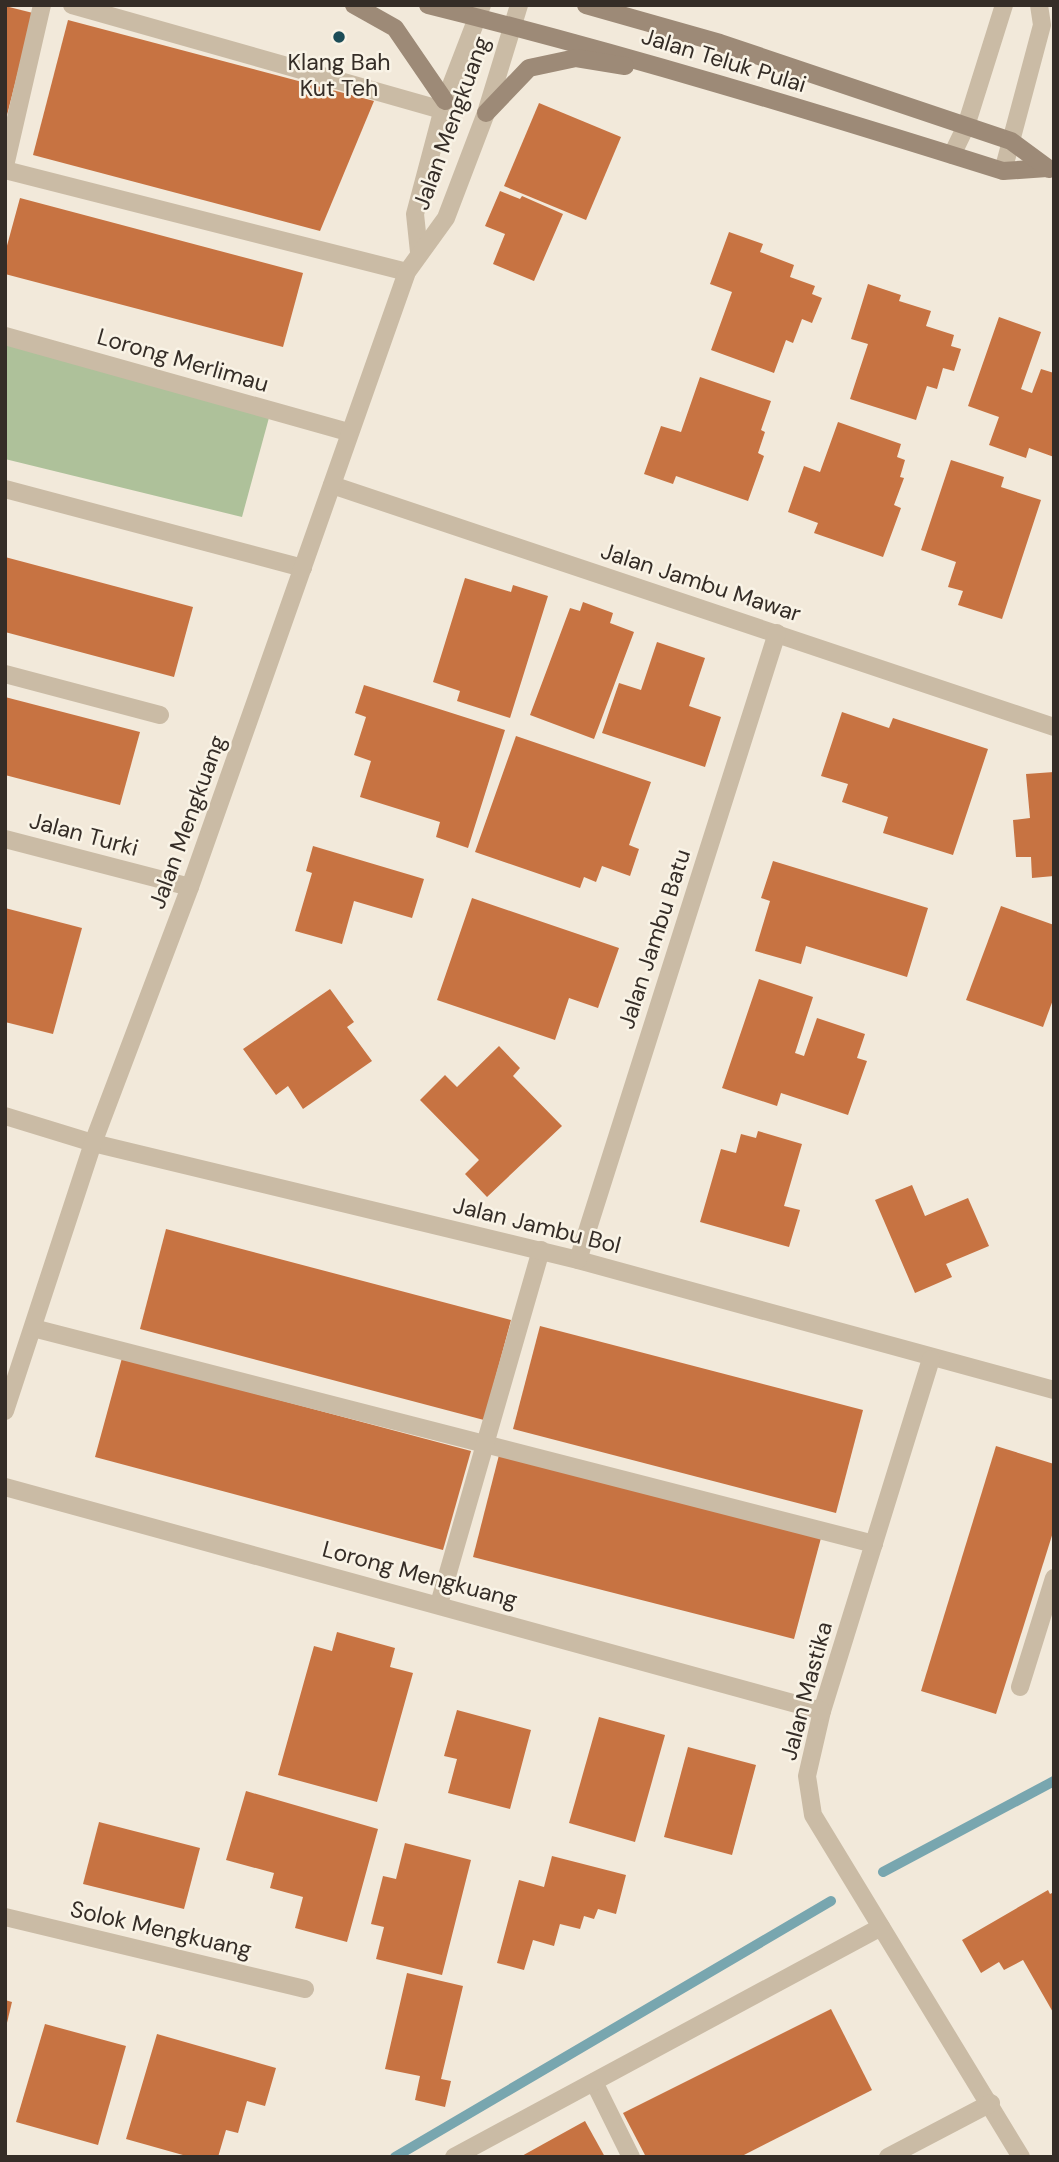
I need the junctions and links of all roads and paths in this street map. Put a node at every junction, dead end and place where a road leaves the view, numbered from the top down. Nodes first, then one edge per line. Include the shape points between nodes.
1 (41, 5) edge
2 (72, 5) edge
3 (354, 5) edge
4 (428, 5) edge
5 (519, 5) edge
6 (586, 5) edge
7 (1004, 5) edge
8 (1039, 5) edge
9 (480, 11) edge
10 (512, 24) junction
11 (702, 77) junction
12 (443, 106) junction
13 (486, 113) junction
14 (966, 126) junction
15 (1011, 141) junction
16 (952, 155) junction
17 (5, 168) edge
18 (1050, 170) edge
19 (1003, 171) junction
20 (419, 251) junction
21 (407, 272) junction
22 (5, 336) edge
23 (348, 432) junction
24 (332, 485) junction
25 (5, 489) edge
26 (303, 568) junction
27 (777, 633) junction
28 (5, 674) edge
29 (159, 715) dead end
30 (1054, 727) edge
31 (5, 839) edge
32 (190, 887) junction
33 (5, 1116) edge
34 (93, 1143) junction
35 (541, 1250) junction
36 (578, 1260) junction
37 (33, 1328) junction
38 (931, 1359) junction
39 (1054, 1391) edge
40 (5, 1411) edge
41 (484, 1444) junction
42 (5, 1487) edge
43 (874, 1544) junction
44 (1054, 1578) edge
45 (439, 1604) junction
46 (1020, 1687) dead end
47 (822, 1711) junction
48 (5, 1917) edge
49 (881, 1927) junction
50 (305, 1989) dead end
51 (594, 2082) junction
52 (991, 2103) junction
53 (454, 2157) edge
54 (631, 2157) edge
55 (888, 2157) edge
56 (1021, 2157) edge

1 - 17 street
2 - 12 street
3 - 12 main road via 395,28
4 - 9 main road, Jalan Teluk Pulai
5 - 10 street, Jalan Mengkuang
6 - 14 main road, Jalan Teluk Pulai via 720,43
7 - 14 street
8 - 15 street via 1042,25
9 - 10 main road, Jalan Teluk Pulai
9 - 12 street, Jalan Mengkuang
10 - 11 main road, Jalan Teluk Pulai
10 - 13 street, Jalan Mengkuang
11 - 13 main road via 576,58 529,68
11 - 16 main road, Jalan Teluk Pulai
12 - 20 street, Jalan Mengkuang via 415,214
13 - 20 street, Jalan Mengkuang via 446,218
14 - 15 main road, Jalan Teluk Pulai
14 - 16 street
15 - 18 main road, Jalan Teluk Pulai
15 - 19 street
16 - 19 main road, Jalan Teluk Pulai
17 - 21 street
18 - 19 main road
20 - 21 street, Jalan Mengkuang
21 - 23 street, Jalan Mengkuang
22 - 23 street, Lorong Merlimau
23 - 24 street, Jalan Mengkuang
24 - 26 street, Jalan Mengkuang
24 - 27 street, Jalan Jambu Mawar
25 - 26 street
26 - 32 street, Jalan Mengkuang
27 - 30 street, Jalan Jambu Mawar
27 - 36 street, Jalan Jambu Batu
28 - 29 street
31 - 32 street, Jalan Turki
32 - 34 street, Jalan Mengkuang
33 - 34 street, Jalan Jambu Bol
34 - 35 street, Jalan Jambu Bol
34 - 37 street, Jalan Mengkuang
35 - 36 street, Jalan Jambu Bol
35 - 41 street
36 - 38 street, Jalan Jambu Bol
37 - 40 street, Jalan Mengkuang
37 - 41 street
38 - 39 street, Jalan Jambu Bol
38 - 43 street, Jalan Mastika
41 - 43 street
41 - 45 street
42 - 45 street, Lorong Mengkuang
43 - 47 street, Jalan Mastika
44 - 46 street
45 - 47 street, Lorong Mengkuang
47 - 49 street, Jalan Mastika via 807,1776 813,1815
48 - 50 street, Solok Mengkuang
49 - 51 street
49 - 52 street, Jalan Mastika
51 - 53 street
51 - 54 street
52 - 55 street
52 - 56 street, Jalan Mastika

